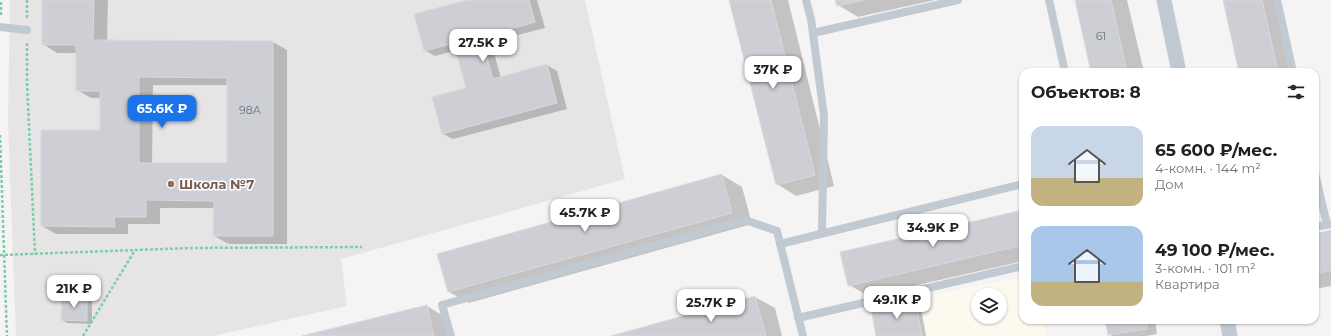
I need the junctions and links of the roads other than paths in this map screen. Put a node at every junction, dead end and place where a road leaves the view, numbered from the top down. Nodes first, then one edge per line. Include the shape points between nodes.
1 (806, 0) edge
2 (958, 0) edge
3 (1049, 0) edge
4 (1164, 0) edge
5 (1277, 0) edge
6 (0, 27) edge
7 (27, 30) road end
8 (813, 33) junction
9 (1064, 68) edge
10 (1178, 68) edge
11 (1292, 68) edge
12 (1019, 185) edge
13 (1319, 188) edge
14 (1329, 225) edge
15 (1319, 226) edge
16 (822, 233) junction
17 (780, 244) junction
18 (1019, 267) edge
19 (798, 318) junction
20 (1228, 324) edge
21 (451, 336) edge
22 (801, 336) edge
23 (1230, 336) edge

1 - 8 lane
2 - 8 lane
3 - 9 lane
4 - 10 street
5 - 11 lane
6 - 7 lane
8 - 16 lane via 824,116
12 - 16 lane
13 - 14 lane
14 - 15 lane
16 - 17 lane
17 - 19 lane
17 - 21 lane via 777,231 745,220 442,305
18 - 19 lane
19 - 22 lane
20 - 23 street

